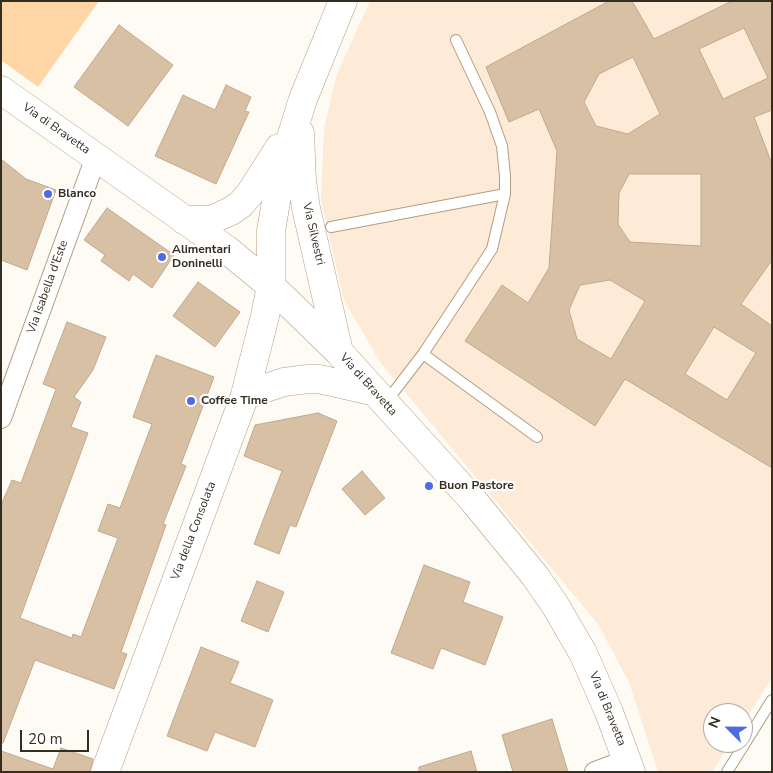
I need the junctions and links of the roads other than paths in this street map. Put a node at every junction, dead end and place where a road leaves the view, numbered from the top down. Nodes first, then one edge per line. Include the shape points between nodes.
1 (343, 1) edge
2 (456, 40) dead end
3 (1, 90) edge
4 (298, 114) junction
5 (96, 157) junction
6 (505, 194) junction
7 (184, 220) junction
8 (331, 227) dead end
9 (271, 286) junction
10 (339, 352) junction
11 (423, 354) junction
12 (245, 396) junction
13 (379, 398) junction
14 (1, 418) edge
15 (538, 437) dead end
16 (772, 700) edge
17 (629, 766) edge
18 (105, 772) edge
19 (594, 772) edge
20 (727, 772) edge

1 - 4 main road, Via Silvestri
2 - 6 lane via 490,112 502,146
3 - 5 main road, Via di Bravetta
4 - 7 main road, Via Silvestri via 261,178 241,204 211,220
4 - 9 main road, Via Silvestri via 285,157 271,231
4 - 10 main road, Via Silvestri via 306,208
5 - 7 main road, Via di Bravetta
5 - 14 street, Via Isabella d'Este
6 - 8 lane
6 - 11 lane via 492,249
7 - 9 main road, Via di Bravetta
9 - 10 main road, Via di Bravetta
9 - 12 main road, Via della Consolata
10 - 13 main road, Via di Bravetta
11 - 13 lane
11 - 15 lane
12 - 13 main road via 284,382 308,379 325,380
12 - 18 main road, Via della Consolata
13 - 17 main road, Via di Bravetta via 498,530 555,605 594,675
16 - 20 lane
17 - 19 street

